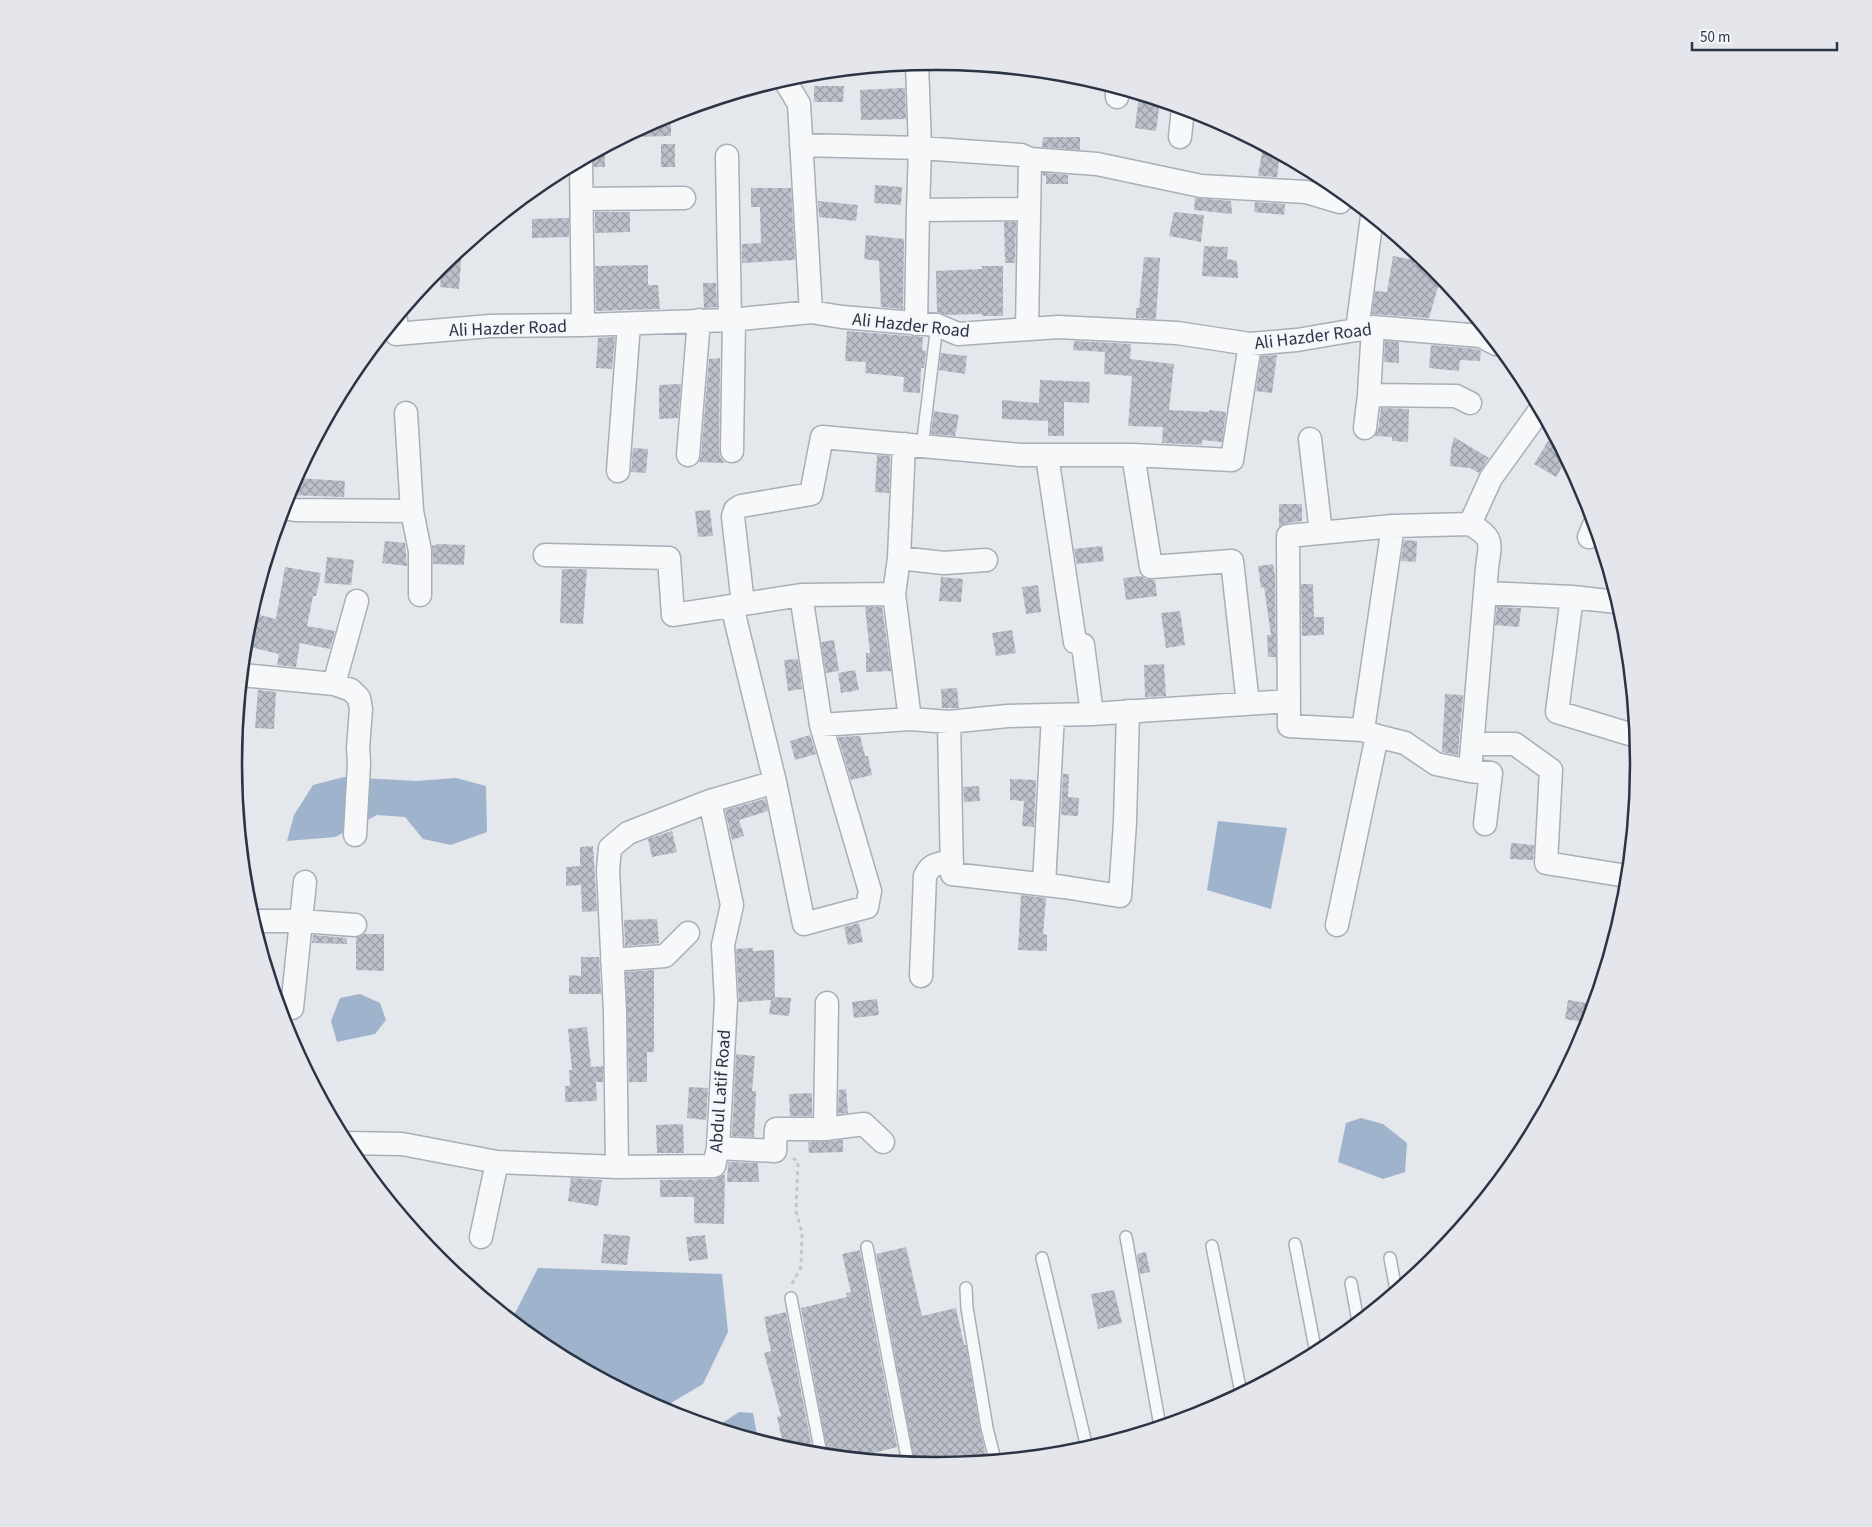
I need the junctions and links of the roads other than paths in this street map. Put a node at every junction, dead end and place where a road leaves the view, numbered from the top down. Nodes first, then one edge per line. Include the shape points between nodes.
1 (917, 70) edge
2 (788, 86) edge
3 (1182, 116) edge
4 (1180, 138) dead end
5 (801, 145) junction
6 (920, 148) junction
7 (727, 156) dead end
8 (1030, 159) junction
9 (577, 171) edge
10 (1336, 197) edge
11 (684, 198) dead end
12 (582, 199) junction
13 (1029, 209) junction
14 (918, 210) junction
15 (1372, 224) edge
16 (811, 312) junction
17 (699, 320) junction
18 (732, 320) junction
19 (629, 324) junction
20 (583, 325) junction
21 (927, 325) junction
22 (1365, 328) junction
23 (396, 329) edge
24 (1027, 329) junction
25 (1482, 337) edge
26 (1250, 344) junction
27 (1369, 395) junction
28 (1470, 404) dead end
29 (406, 413) dead end
30 (1536, 415) edge
31 (1365, 428) dead end
32 (1310, 439) dead end
33 (913, 446) junction
34 (732, 452) dead end
35 (688, 455) dead end
36 (1133, 455) junction
37 (1047, 456) junction
38 (618, 471) dead end
39 (291, 509) edge
40 (412, 511) junction
41 (1470, 524) junction
42 (1393, 526) junction
43 (1321, 533) junction
44 (545, 554) dead end
45 (899, 558) junction
46 (986, 560) dead end
47 (1485, 593) junction
48 (801, 594) junction
49 (894, 594) junction
50 (420, 595) dead end
51 (1572, 597) junction
52 (357, 601) dead end
53 (1610, 601) edge
54 (737, 605) junction
55 (248, 676) edge
56 (334, 684) junction
57 (1289, 701) junction
58 (1248, 704) junction
59 (1128, 711) junction
60 (1092, 714) junction
61 (1053, 715) junction
62 (910, 719) junction
63 (949, 722) junction
64 (821, 725) junction
65 (1370, 733) junction
66 (1629, 734) edge
67 (1473, 744) junction
68 (1470, 771) junction
69 (775, 782) junction
70 (710, 800) junction
71 (1485, 824) dead end
72 (355, 835) dead end
73 (952, 861) junction
74 (1620, 875) edge
75 (305, 882) dead end
76 (1044, 884) junction
77 (302, 921) junction
78 (261, 922) edge
79 (1337, 925) dead end
80 (355, 926) dead end
81 (688, 933) dead end
82 (612, 960) junction
83 (921, 976) dead end
84 (827, 1003) dead end
85 (292, 1008) dead end
86 (825, 1129) junction
87 (883, 1142) dead end
88 (355, 1143) edge
89 (718, 1148) junction
90 (496, 1162) junction
91 (617, 1167) junction
92 (481, 1237) dead end
93 (1126, 1237) dead end
94 (1295, 1244) dead end
95 (1212, 1246) dead end
96 (867, 1247) dead end
97 (1042, 1258) dead end
98 (1390, 1258) dead end
99 (1351, 1283) dead end
100 (1395, 1283) edge
101 (966, 1288) dead end
102 (791, 1298) road end
103 (1357, 1315) edge
104 (1314, 1344) edge
105 (1240, 1386) edge
106 (1159, 1420) edge
107 (1085, 1440) edge
108 (820, 1447) edge
109 (994, 1455) edge
110 (907, 1456) edge

1 - 6 street
2 - 5 street via 799,104
3 - 4 street
5 - 6 street
5 - 16 street
6 - 8 street via 1021,155
6 - 14 street
7 - 18 street
8 - 10 street via 1097,164 1201,186 1306,192
8 - 13 street
9 - 12 street
11 - 12 street
12 - 20 street
13 - 14 street
13 - 24 street
14 - 21 street
15 - 22 street
16 - 18 street, Ali Hazder Road
16 - 21 street, Ali Hazder Road
17 - 18 street, Ali Hazder Road
17 - 19 street, Ali Hazder Road
17 - 35 street
18 - 34 street
19 - 20 street, Ali Hazder Road
19 - 38 street
20 - 23 street, Ali Hazder Road via 490,326 396,334
21 - 24 street, Ali Hazder Road via 958,334
21 - 33 lane
22 - 25 street, Ali Hazder Road
22 - 26 street, Ali Hazder Road via 1297,340
22 - 27 street
24 - 26 street, Ali Hazder Road via 1058,327 1177,334
26 - 36 street via 1232,460
27 - 28 street via 1456,396
27 - 31 street
29 - 40 street
30 - 41 street via 1491,478
32 - 43 street
33 - 37 street
33 - 45 street
33 - 54 street via 822,437 811,494 741,506 735,510
36 - 37 street
36 - 58 street via 1151,566 1232,561
37 - 60 street via 1074,642 1083,645
39 - 40 street
40 - 50 street via 420,551
41 - 42 street
41 - 47 street via 1486,533 1490,542
42 - 43 street
42 - 65 street
43 - 57 street via 1288,536
44 - 54 street via 669,558 673,615
45 - 46 street via 944,563
45 - 49 street
47 - 51 street
47 - 67 street
48 - 49 street
48 - 54 street
48 - 64 street
49 - 62 street
51 - 53 street
51 - 66 street via 1557,712
52 - 56 street
54 - 69 street
55 - 56 street
56 - 72 street via 350,690 358,698 361,709
57 - 58 street
57 - 65 street via 1289,726
58 - 59 street
59 - 60 street
59 - 76 street via 1120,896
60 - 61 street
61 - 63 street
61 - 76 street
62 - 63 street
62 - 64 street
63 - 73 street
64 - 69 street via 870,891 867,907 804,924
65 - 68 street via 1405,743 1436,764
65 - 79 street
67 - 68 street
67 - 74 street via 1515,744 1551,770 1546,863
68 - 71 street via 1490,772
69 - 70 street
70 - 82 street via 628,833 610,848
70 - 89 street, Abdul Latif Road via 732,905 723,945 726,1001
73 - 76 street via 952,874
73 - 83 street via 936,864 925,876
75 - 77 street
77 - 78 street
77 - 80 street
77 - 85 street
81 - 82 street via 665,956
82 - 91 street
84 - 86 street
86 - 87 street via 864,1124
86 - 89 street via 776,1128 775,1151
88 - 90 street, Abdul Latif Road via 402,1144
89 - 91 street, Abdul Latif Road via 714,1166
90 - 91 street, Abdul Latif Road
90 - 92 street
93 - 106 lane
94 - 104 lane
95 - 105 lane
96 - 110 lane
97 - 107 lane
98 - 100 lane
99 - 103 lane
101 - 109 lane via 966,1308
102 - 108 lane

